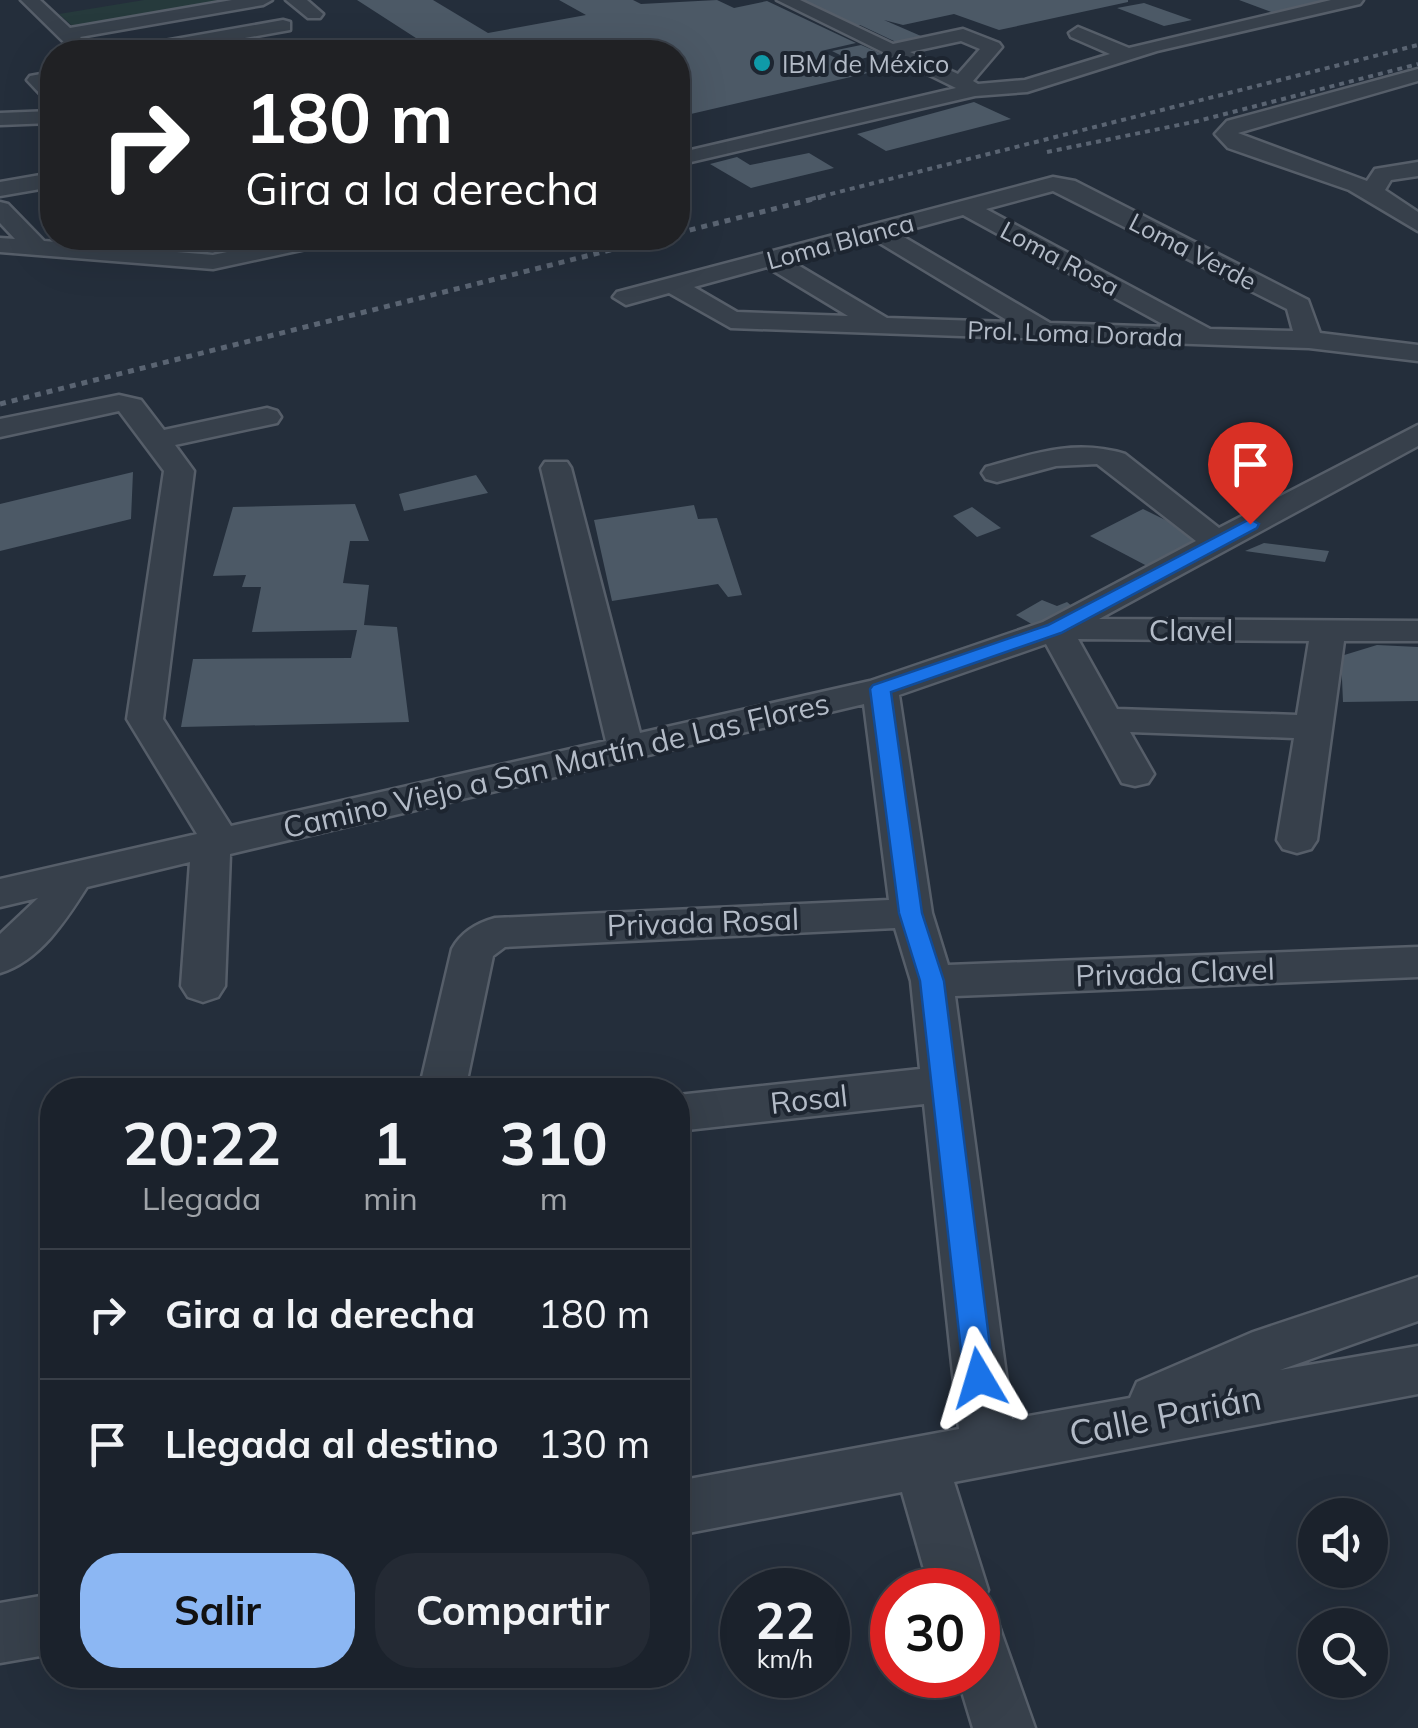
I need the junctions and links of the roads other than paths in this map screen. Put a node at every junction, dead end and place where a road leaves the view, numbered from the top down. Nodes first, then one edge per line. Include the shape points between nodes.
1 (295, 0) edge
2 (786, 0) edge
3 (1354, 0) edge
4 (257, 1) edge
5 (37, 6) edge
6 (73, 8) dead end
7 (1238, 9) dead end
8 (1269, 20) junction
9 (102, 28) junction
10 (292, 28) junction
11 (66, 34) junction
12 (1078, 34) dead end
13 (73, 40) edge
14 (118, 40) edge
15 (214, 40) edge
16 (244, 40) edge
17 (890, 50) junction
18 (1128, 54) junction
19 (1418, 74) edge
20 (968, 87) junction
21 (40, 117) edge
22 (0, 119) edge
23 (690, 156) edge
24 (1418, 168) edge
25 (1053, 184) joint
26 (40, 185) edge
27 (0, 189) edge
28 (1372, 192) junction
29 (966, 207) junction
30 (0, 209) edge
31 (1418, 224) edge
32 (877, 231) junction
33 (0, 245) edge
34 (38, 249) joint
35 (48, 250) edge
36 (111, 250) edge
37 (229, 250) edge
38 (262, 250) edge
39 (118, 257) junction
40 (237, 257) junction
41 (771, 259) junction
42 (673, 285) junction
43 (626, 297) dead end
44 (884, 326) junction
45 (1046, 332) junction
46 (1206, 337) junction
47 (1309, 340) junction
48 (1418, 353) edge
49 (267, 416) dead end
50 (0, 428) edge
51 (1418, 434) edge
52 (159, 440) junction
53 (556, 468) dead end
54 (996, 474) dead end
55 (1217, 542) junction
56 (1054, 629) junction
57 (1328, 631) junction
58 (1418, 632) edge
59 (880, 689) junction
60 (1105, 720) junction
61 (1314, 727) junction
62 (626, 749) junction
63 (1135, 774) dead end
64 (1297, 840) dead end
65 (216, 844) junction
66 (72, 878) junction
67 (0, 893) edge
68 (911, 913) junction
69 (0, 958) edge
70 (1418, 962) edge
71 (932, 981) junction
72 (203, 986) dead end
73 (445, 1078) edge
74 (941, 1084) junction
75 (690, 1111) edge
76 (1418, 1299) edge
77 (1418, 1370) edge
78 (1093, 1426) junction
79 (988, 1452) junction
80 (921, 1464) junction
81 (690, 1506) edge
82 (952, 1568) edge
83 (40, 1626) edge
84 (0, 1633) edge
85 (994, 1698) edge
86 (1004, 1728) edge

1 - 10 street via 314,14
2 - 17 street
3 - 8 street
4 - 9 street
5 - 6 street
5 - 11 street
7 - 8 street
8 - 18 street
9 - 11 street
9 - 14 street
10 - 15 street
10 - 16 street
11 - 13 street
12 - 18 street
17 - 20 street
17 - 20 street via 963,34 992,47
18 - 20 street via 1028,86
19 - 28 street via 1234,125 1226,134
20 - 23 street
21 - 22 street
24 - 28 street via 1383,174
25 - 29 street, Loma Blanca
25 - 47 street, Loma Verde via 1298,305
26 - 27 street
28 - 31 street
29 - 32 street, Loma Blanca
29 - 46 street, Loma Rosa
30 - 34 street
32 - 41 street, Loma Blanca
32 - 45 street
33 - 34 street
35 - 39 street
36 - 39 street
37 - 40 street
38 - 40 street
39 - 40 street
41 - 42 street, Loma Blanca
41 - 44 street
42 - 43 street, Loma Blanca
42 - 44 street, Prol. Loma Dorada via 731,320
44 - 45 street, Prol. Loma Dorada
45 - 46 street, Prol. Loma Dorada
46 - 47 street, Prol. Loma Dorada
47 - 48 street, Prol. Loma Dorada
49 - 52 street
50 - 52 street via 119,403 131,406
51 - 55 street, Camino Viejo a San Martín de Las Flores
52 - 65 street via 179,471 145,719
53 - 62 street
54 - 55 street via 1096,452
55 - 56 street, Camino Viejo a San Martín de Las Flores
56 - 57 street, Clavel
56 - 59 street, Camino Viejo a San Martín de Las Flores
56 - 60 street
57 - 58 street
57 - 61 street
59 - 62 street, Camino Viejo a San Martín de Las Flores
59 - 68 street
60 - 61 street
60 - 63 street
61 - 64 street
62 - 65 street, Camino Viejo a San Martín de Las Flores
65 - 66 street, Camino Viejo a San Martín de Las Flores
65 - 72 street
66 - 67 street, Camino Viejo a San Martín de Las Flores
66 - 69 street via 47,917
68 - 71 street
68 - 73 street, Privada Rosal via 495,933 474,949
70 - 71 street, Privada Clavel
71 - 74 street
74 - 75 street, Rosal
74 - 79 street
76 - 78 street via 1272,1349
77 - 78 street, Calle Parián
78 - 79 street, Calle Parián
79 - 80 street, Calle Parián
80 - 81 street, Calle Parián
80 - 82 street
83 - 84 street
85 - 86 street

